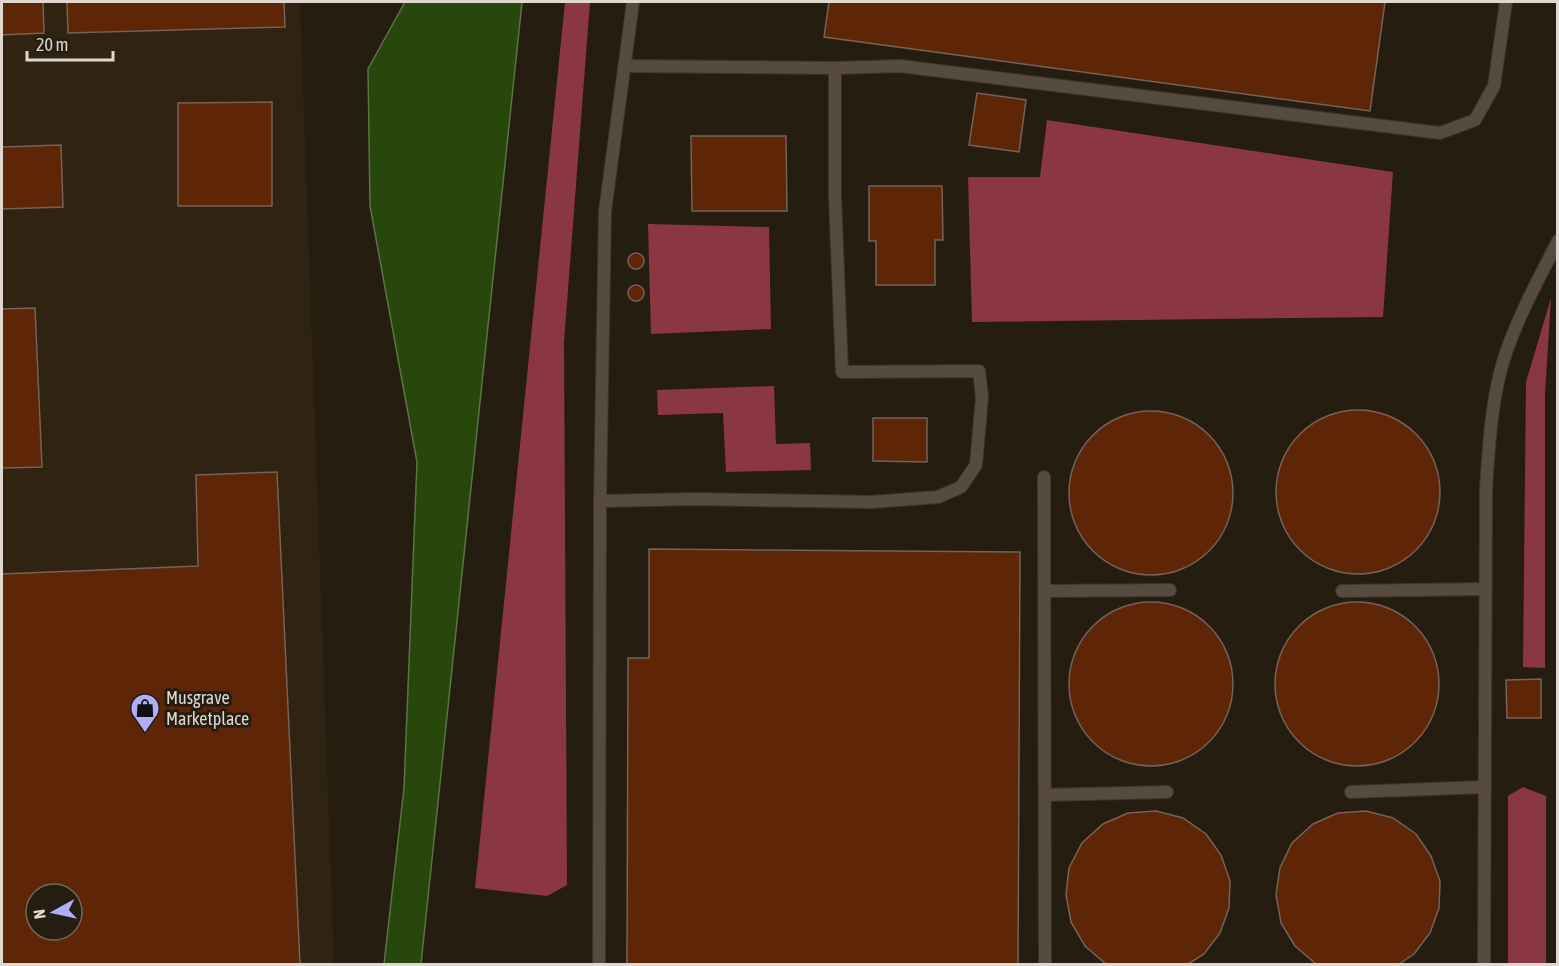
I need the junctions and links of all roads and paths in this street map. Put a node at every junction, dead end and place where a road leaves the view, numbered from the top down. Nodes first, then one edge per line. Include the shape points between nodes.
1 (633, 2) edge
2 (1506, 2) edge
3 (624, 66) junction
4 (835, 68) junction
5 (1557, 241) edge
6 (1044, 477) dead end
7 (600, 501) junction
8 (1170, 590) dead end
9 (1486, 590) junction
10 (1045, 591) junction
11 (1342, 591) dead end
12 (1485, 788) junction
13 (1167, 792) dead end
14 (1351, 792) dead end
15 (1045, 795) junction
16 (599, 964) edge
17 (1045, 964) edge
18 (1484, 964) edge

1 - 3 lane
2 - 4 lane via 1494,86 1475,120 1440,133 900,66
3 - 4 lane
3 - 7 lane via 604,211
4 - 7 lane via 842,372 979,371 982,396 976,465 961,487 938,497 872,502
5 - 9 lane via 1503,361 1491,420
6 - 10 lane
7 - 16 lane
8 - 10 lane
9 - 11 lane
9 - 12 lane
10 - 15 lane
12 - 14 lane
12 - 18 lane
13 - 15 lane
15 - 17 lane

